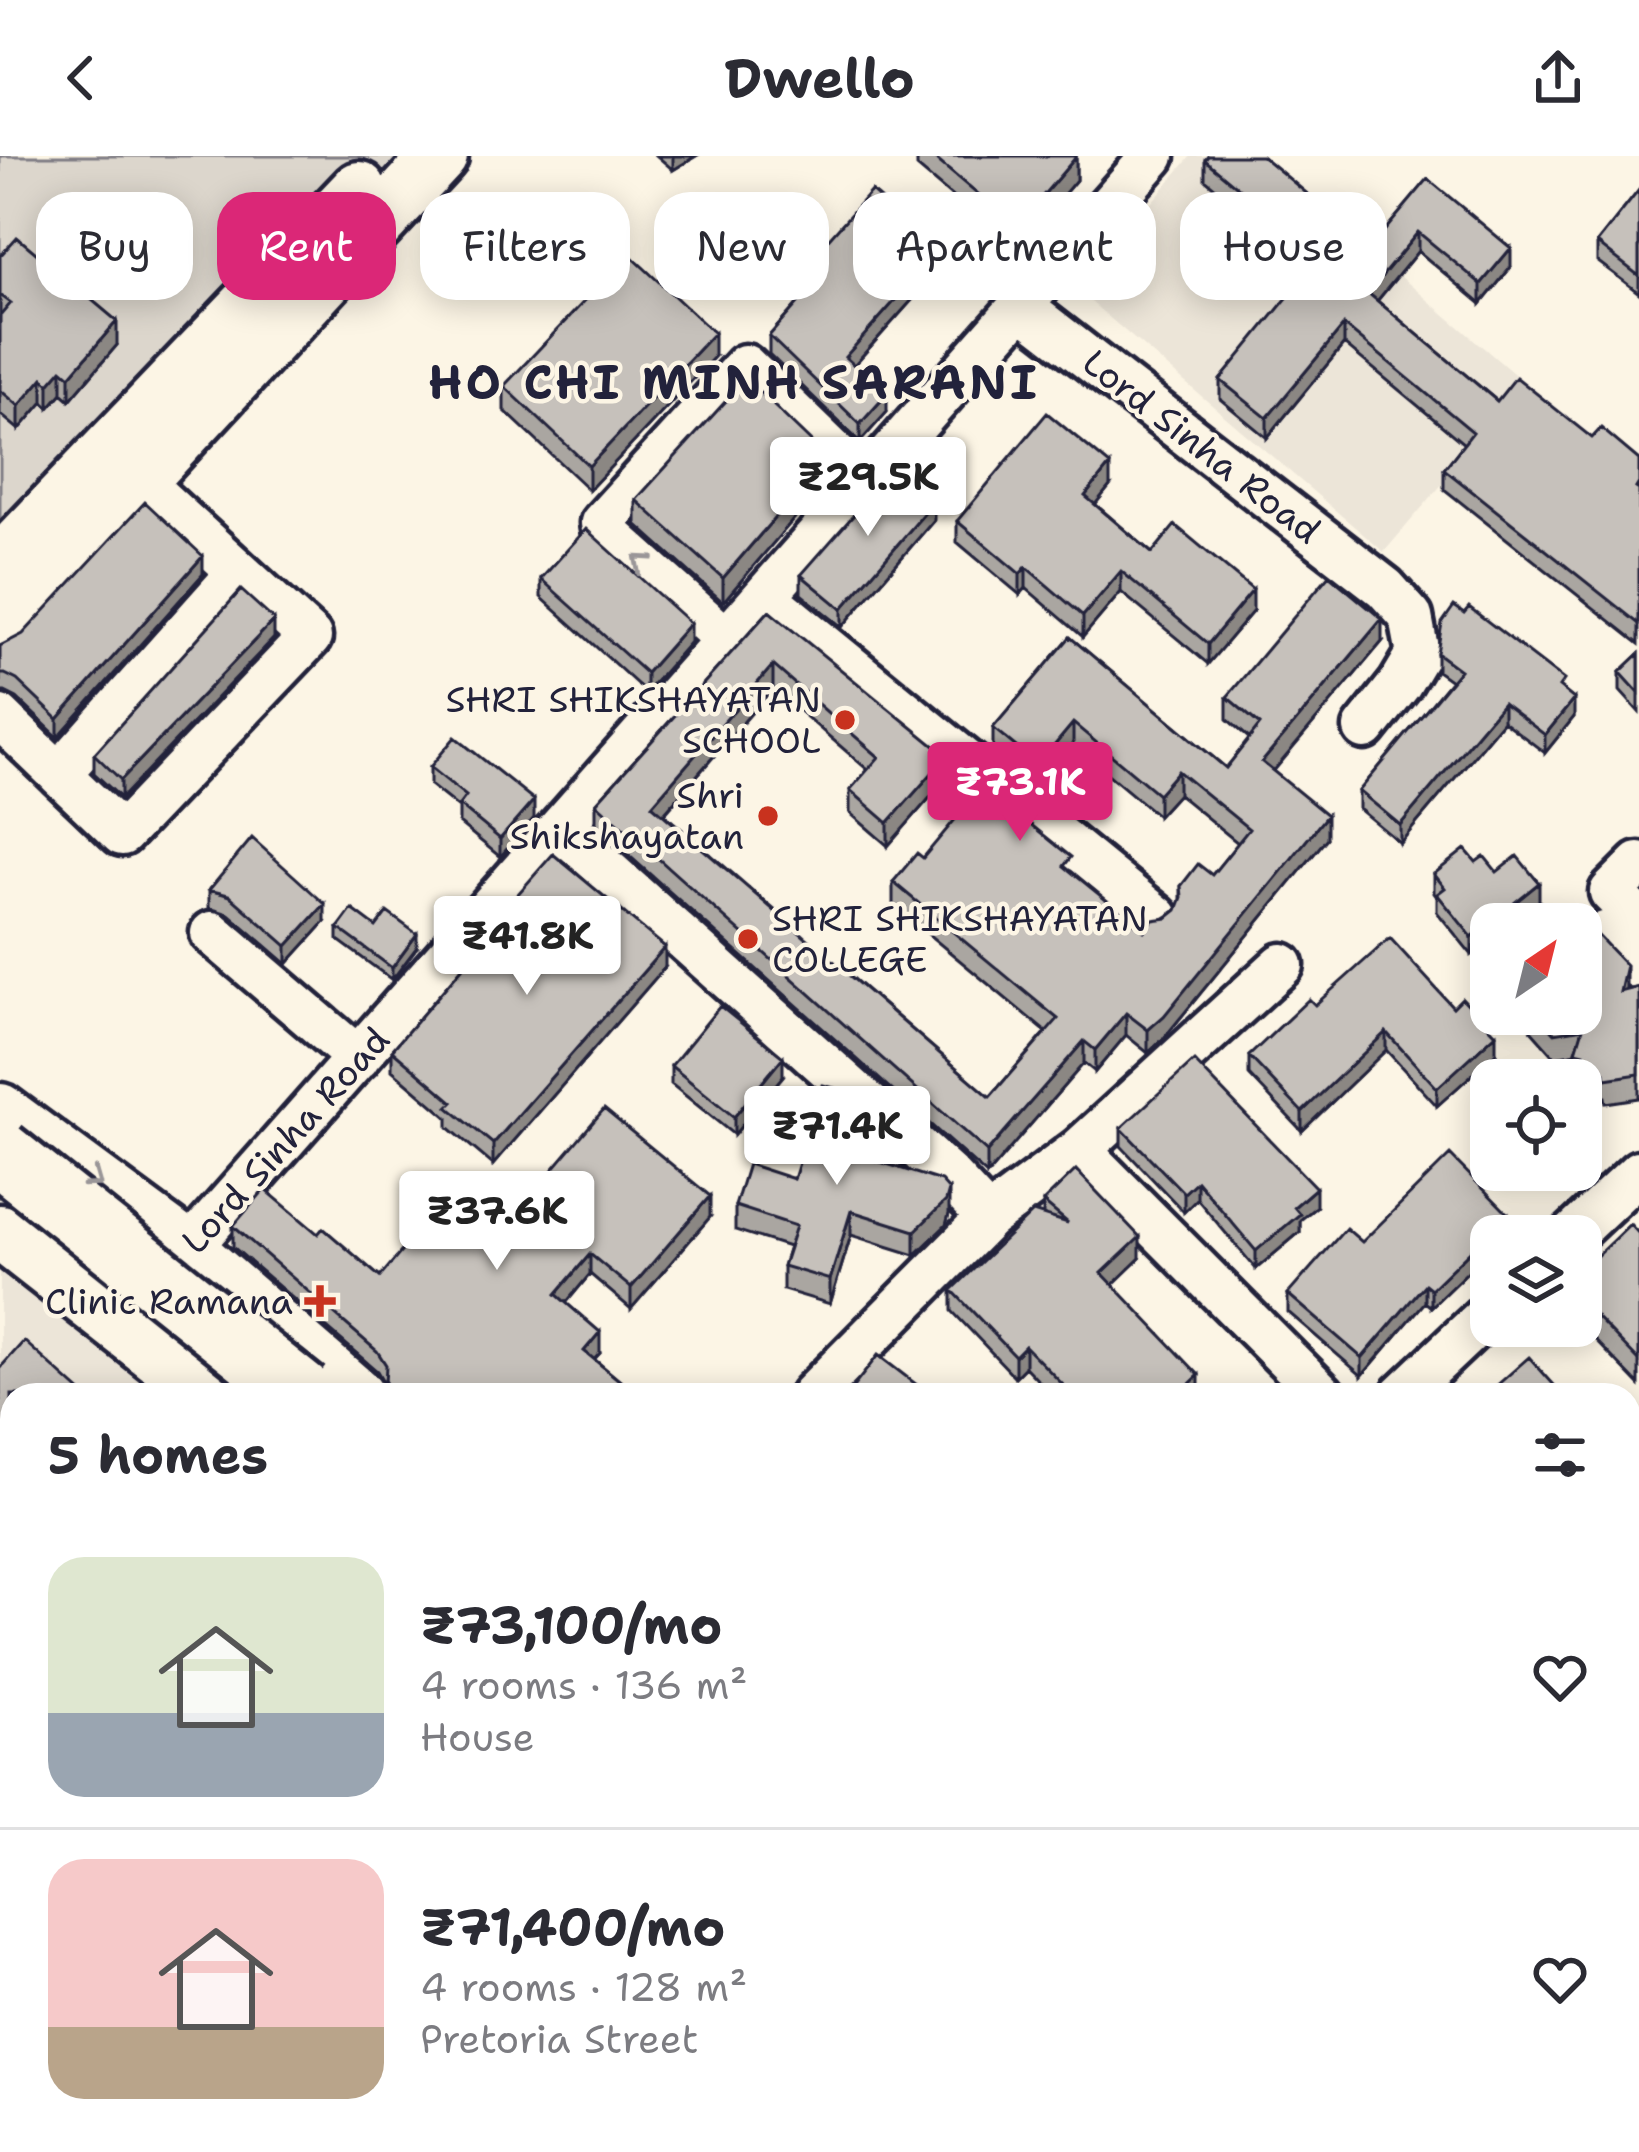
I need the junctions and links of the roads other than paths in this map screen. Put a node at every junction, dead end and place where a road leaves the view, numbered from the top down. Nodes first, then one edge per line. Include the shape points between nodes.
1 (391, 156) edge
2 (440, 156) edge
3 (1153, 156) edge
4 (1019, 305) junction
5 (139, 480) junction
6 (865, 482) junction
7 (0, 564) edge
8 (239, 572) junction
9 (766, 598) junction
10 (0, 631) edge
11 (728, 640) junction
12 (0, 717) edge
13 (1365, 728) dead end
14 (59, 774) junction
15 (561, 829) junction
16 (1639, 865) edge
17 (1157, 917) edge
18 (1622, 927) edge
19 (212, 933) dead end
20 (1282, 965) dead end
21 (1639, 968) edge
22 (358, 1058) junction
23 (0, 1112) edge
24 (1079, 1150) junction
25 (0, 1153) edge
26 (1633, 1190) edge
27 (0, 1195) edge
28 (1599, 1215) edge
29 (988, 1218) junction
30 (0, 1232) edge
31 (188, 1249) junction
32 (122, 1328) junction
33 (1470, 1331) edge
34 (193, 1383) edge
35 (231, 1383) edge
36 (288, 1383) edge
37 (342, 1383) edge
38 (824, 1383) edge
39 (1311, 1383) edge
40 (1415, 1383) edge

1 - 7 main road
2 - 5 main road
3 - 4 street, Lord Sinha Road
4 - 6 street, Lord Sinha Road
4 - 13 street, Lord Sinha Road via 1411,617 1418,654
5 - 8 street
5 - 10 main road
6 - 9 street, Lord Sinha Road
11 -> 6 street via 602,523 746,366
8 - 14 street
8 - 14 street via 310,637 122,834
9 - 11 street, Lord Sinha Road
9 - 17 street
11 - 15 street, Lord Sinha Road
12 - 14 street
15 - 22 street, Lord Sinha Road
15 - 29 street
16 - 18 street via 1611,892
18 - 21 street
19 - 22 street
20 - 24 street
22 - 31 street, Lord Sinha Road
23 -> 31 main road
24 - 29 street
24 - 39 street
25 - 36 highway, bridge
26 - 28 street
27 - 35 highway
29 - 38 street
30 - 32 main road
31 - 32 street, Lord Sinha Road
31 - 37 main road
32 - 34 main road
33 - 40 street

